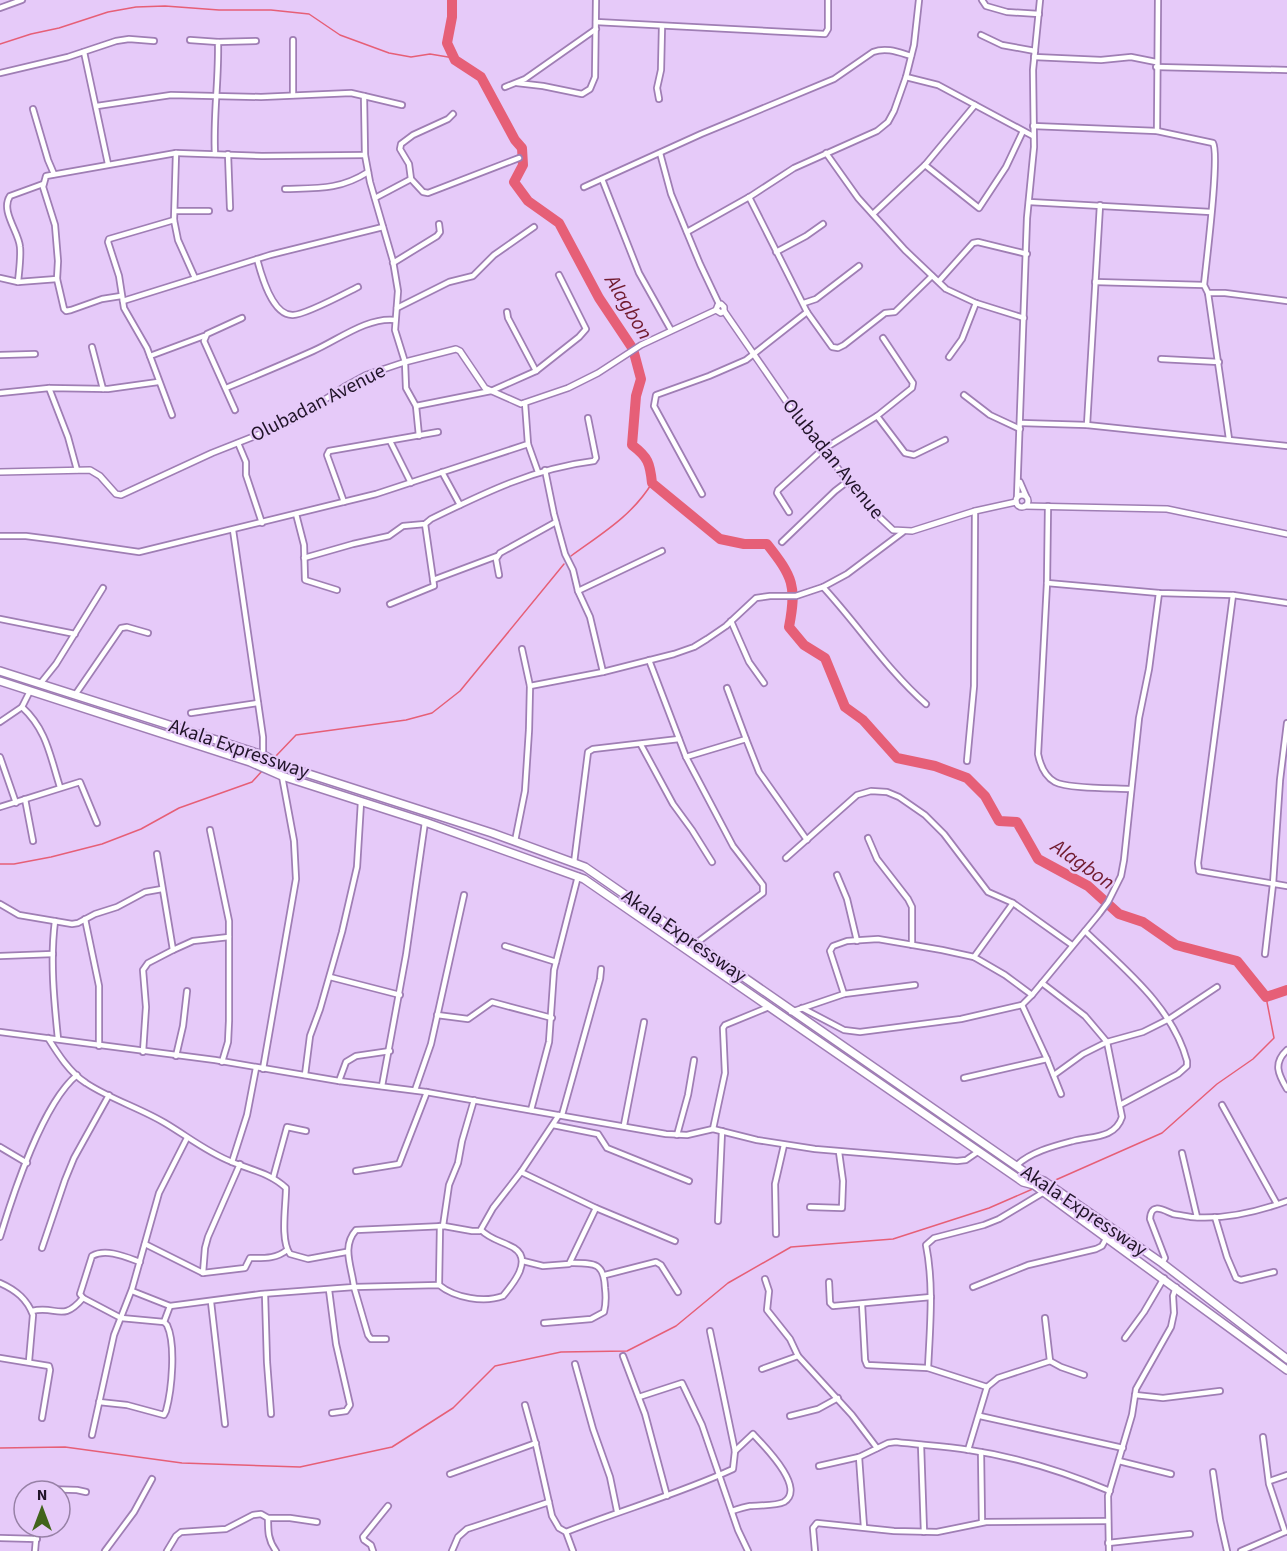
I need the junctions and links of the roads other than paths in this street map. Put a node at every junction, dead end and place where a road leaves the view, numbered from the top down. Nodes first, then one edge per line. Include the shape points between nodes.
1 (22, 0) edge
2 (596, 0) edge
3 (828, 0) edge
4 (919, 0) edge
5 (982, 0) edge
6 (1040, 0) edge
7 (1158, 0) edge
8 (0, 8) edge
9 (1039, 14) junction
10 (596, 22) junction
11 (662, 26) junction
12 (596, 28) junction
13 (981, 35) dead end
14 (190, 40) dead end
15 (293, 40) dead end
16 (154, 41) dead end
17 (256, 41) dead end
18 (218, 42) junction
19 (84, 52) junction
20 (1035, 54) junction
21 (911, 56) junction
22 (1156, 64) junction
23 (1287, 70) edge
24 (0, 73) edge
25 (906, 77) junction
26 (517, 82) junction
27 (506, 87) dead end
28 (293, 95) junction
29 (364, 96) junction
30 (216, 97) junction
31 (659, 99) dead end
32 (402, 105) dead end
33 (975, 105) junction
34 (97, 106) junction
35 (33, 109) dead end
36 (453, 114) dead end
37 (1034, 126) junction
38 (1023, 130) junction
39 (1157, 131) junction
40 (1034, 136) junction
41 (176, 153) junction
42 (215, 153) junction
43 (660, 153) junction
44 (826, 153) junction
45 (228, 154) junction
46 (365, 155) junction
47 (519, 158) dead end
48 (108, 164) junction
49 (925, 165) junction
50 (368, 172) junction
51 (54, 174) junction
52 (411, 179) junction
53 (602, 179) junction
54 (43, 184) junction
55 (584, 187) dead end
56 (285, 189) dead end
57 (749, 197) junction
58 (375, 198) junction
59 (1029, 202) junction
60 (1100, 205) junction
61 (230, 208) dead end
62 (175, 211) junction
63 (209, 211) dead end
64 (1211, 212) junction
65 (873, 214) junction
66 (174, 220) junction
67 (823, 224) dead end
68 (439, 225) dead end
69 (383, 227) junction
70 (534, 227) dead end
71 (687, 232) junction
72 (776, 252) junction
73 (1027, 254) junction
74 (257, 259) junction
75 (393, 263) junction
76 (860, 266) dead end
77 (559, 275) dead end
78 (932, 276) junction
79 (0, 278) edge
80 (195, 278) junction
81 (57, 279) junction
82 (939, 281) junction
83 (18, 282) junction
84 (1095, 282) junction
85 (1204, 285) junction
86 (358, 287) dead end
87 (1208, 293) junction
88 (122, 298) junction
89 (1287, 301) edge
90 (804, 303) junction
91 (976, 303) junction
92 (718, 307) junction
93 (397, 308) junction
94 (507, 312) dead end
95 (807, 312) junction
96 (242, 318) dead end
97 (1024, 318) junction
98 (395, 320) junction
99 (672, 330) junction
100 (204, 336) junction
101 (883, 338) dead end
102 (92, 347) dead end
103 (35, 354) dead end
104 (0, 355) edge
105 (150, 356) junction
106 (753, 356) junction
107 (949, 357) dead end
108 (1161, 359) dead end
109 (405, 362) junction
110 (1219, 362) junction
111 (536, 371) junction
112 (158, 382) junction
113 (49, 388) junction
114 (226, 388) junction
115 (103, 389) junction
116 (491, 391) junction
117 (0, 393) edge
118 (964, 395) dead end
119 (525, 403) junction
120 (416, 406) junction
121 (235, 410) dead end
122 (172, 415) dead end
123 (877, 416) junction
124 (588, 418) dead end
125 (1087, 425) junction
126 (1021, 426) junction
127 (438, 432) dead end
128 (419, 436) junction
129 (1229, 439) junction
130 (945, 440) dead end
131 (390, 441) junction
132 (237, 443) junction
133 (528, 444) junction
134 (1287, 446) edge
135 (822, 450) junction
136 (77, 470) junction
137 (545, 470) junction
138 (0, 472) edge
139 (442, 472) junction
140 (537, 472) junction
141 (1019, 479) junction
142 (848, 481) junction
143 (411, 483) junction
144 (702, 494) dead end
145 (1027, 497) junction
146 (1016, 500) junction
147 (344, 502) junction
148 (460, 505) junction
149 (1047, 505) junction
150 (1025, 506) junction
151 (975, 511) junction
152 (789, 512) dead end
153 (296, 514) junction
154 (556, 522) junction
155 (262, 523) junction
156 (425, 524) junction
157 (233, 530) junction
158 (903, 532) junction
159 (1287, 534) edge
160 (0, 536) edge
161 (782, 542) dead end
162 (662, 551) dead end
163 (498, 556) junction
164 (303, 558) junction
165 (499, 575) dead end
166 (433, 580) junction
167 (1047, 583) junction
168 (823, 587) junction
169 (103, 588) dead end
170 (337, 590) dead end
171 (579, 591) junction
172 (1159, 593) junction
173 (1233, 595) junction
174 (1287, 603) edge
175 (390, 604) dead end
176 (0, 618) edge
177 (731, 621) junction
178 (148, 633) dead end
179 (75, 634) junction
180 (522, 649) dead end
181 (649, 660) junction
182 (0, 671) edge
183 (603, 672) junction
184 (0, 681) edge
185 (764, 683) dead end
186 (40, 684) junction
187 (530, 686) junction
188 (727, 688) dead end
189 (30, 691) junction
190 (75, 695) junction
191 (258, 704) junction
192 (926, 704) dead end
193 (22, 707) junction
194 (191, 713) dead end
195 (0, 722) edge
196 (1287, 723) edge
197 (746, 738) junction
198 (679, 740) junction
199 (641, 745) junction
200 (263, 755) junction
201 (0, 757) edge
202 (686, 757) junction
203 (966, 760) dead end
204 (282, 776) junction
205 (60, 787) junction
206 (1131, 789) junction
207 (25, 799) junction
208 (361, 802) junction
209 (15, 803) junction
210 (0, 807) edge
211 (411, 808) junction
212 (409, 817) junction
213 (424, 822) junction
214 (97, 824) dead end
215 (210, 830) dead end
216 (868, 838) dead end
217 (807, 840) junction
218 (33, 841) dead end
219 (515, 841) junction
220 (156, 854) dead end
221 (786, 858) dead end
222 (712, 862) dead end
223 (574, 863) junction
224 (837, 875) dead end
225 (578, 876) junction
226 (1273, 884) junction
227 (1287, 886) edge
228 (162, 888) junction
229 (464, 895) dead end
230 (1013, 903) junction
231 (0, 904) edge
232 (85, 919) junction
233 (661, 920) junction
234 (56, 921) junction
235 (654, 927) junction
236 (1085, 930) junction
237 (230, 937) junction
238 (857, 941) junction
239 (695, 944) junction
240 (912, 945) junction
241 (1072, 945) junction
242 (505, 946) dead end
243 (173, 950) junction
244 (53, 954) junction
245 (1265, 954) dead end
246 (0, 956) edge
247 (974, 957) junction
248 (556, 962) junction
249 (601, 969) dead end
250 (330, 977) junction
251 (1042, 983) junction
252 (915, 985) dead end
253 (1217, 987) dead end
254 (187, 991) dead end
255 (844, 994) junction
256 (400, 995) junction
257 (1032, 995) junction
258 (1022, 1005) junction
259 (770, 1007) junction
260 (802, 1008) junction
261 (791, 1012) junction
262 (437, 1015) junction
263 (552, 1018) junction
264 (1169, 1019) junction
265 (644, 1022) dead end
266 (0, 1032) edge
267 (48, 1038) junction
268 (58, 1039) junction
269 (1107, 1042) junction
270 (99, 1046) junction
271 (1287, 1050) edge
272 (851, 1051) junction
273 (143, 1052) junction
274 (390, 1052) junction
275 (377, 1053) junction
276 (176, 1056) junction
277 (845, 1058) junction
278 (1047, 1059) junction
279 (694, 1060) dead end
280 (222, 1062) junction
281 (387, 1064) junction
282 (256, 1068) junction
283 (264, 1069) junction
284 (77, 1075) junction
285 (305, 1075) junction
286 (1054, 1075) junction
287 (964, 1078) dead end
288 (339, 1080) junction
289 (382, 1086) junction
290 (1287, 1089) edge
291 (415, 1090) junction
292 (427, 1092) junction
293 (1061, 1094) dead end
294 (109, 1095) junction
295 (474, 1100) junction
296 (1120, 1105) junction
297 (1222, 1105) dead end
298 (531, 1110) junction
299 (561, 1115) junction
300 (950, 1120) junction
301 (603, 1122) junction
302 (553, 1125) junction
303 (624, 1125) junction
304 (944, 1127) junction
305 (713, 1129) junction
306 (306, 1131) dead end
307 (722, 1131) junction
308 (598, 1134) junction
309 (677, 1135) junction
310 (187, 1138) junction
311 (784, 1145) junction
312 (0, 1147) edge
313 (979, 1151) junction
314 (839, 1152) junction
315 (1182, 1153) dead end
316 (232, 1162) junction
317 (27, 1163) junction
318 (240, 1164) junction
319 (1016, 1166) junction
320 (356, 1171) dead end
321 (521, 1172) junction
322 (273, 1178) junction
323 (689, 1181) dead end
324 (1044, 1192) junction
325 (1287, 1202) edge
326 (1277, 1204) junction
327 (810, 1207) dead end
328 (596, 1208) junction
329 (1197, 1217) junction
330 (1215, 1217) junction
331 (718, 1221) dead end
332 (442, 1226) junction
333 (1, 1229) edge
334 (481, 1230) junction
335 (776, 1234) dead end
336 (0, 1237) edge
337 (1107, 1237) junction
338 (675, 1240) dead end
339 (145, 1244) junction
340 (42, 1248) dead end
341 (287, 1250) junction
342 (346, 1252) junction
343 (140, 1262) junction
344 (525, 1262) junction
345 (571, 1263) junction
346 (1162, 1263) junction
347 (1274, 1272) dead end
348 (202, 1273) junction
349 (605, 1275) junction
350 (1164, 1278) junction
351 (765, 1279) dead end
352 (829, 1282) dead end
353 (0, 1283) edge
354 (439, 1285) junction
355 (354, 1287) junction
356 (973, 1287) dead end
357 (1176, 1287) junction
358 (329, 1290) junction
359 (132, 1291) junction
360 (678, 1292) dead end
361 (265, 1294) junction
362 (931, 1297) junction
363 (83, 1298) junction
364 (1210, 1300) junction
365 (212, 1303) junction
366 (862, 1304) junction
367 (170, 1306) junction
368 (1203, 1308) junction
369 (32, 1311) junction
370 (121, 1318) junction
371 (1045, 1318) dead end
372 (164, 1322) junction
373 (544, 1323) dead end
374 (710, 1331) dead end
375 (1125, 1338) dead end
376 (386, 1339) dead end
377 (623, 1356) dead end
378 (798, 1356) junction
379 (0, 1358) edge
380 (1287, 1359) edge
381 (29, 1361) junction
382 (1050, 1361) junction
383 (575, 1364) dead end
384 (928, 1368) junction
385 (762, 1369) dead end
386 (1287, 1370) edge
387 (1084, 1375) dead end
388 (987, 1387) junction
389 (1220, 1391) dead end
390 (1135, 1395) junction
391 (639, 1398) junction
392 (838, 1398) junction
393 (99, 1402) junction
394 (525, 1405) dead end
395 (332, 1413) dead end
396 (271, 1414) dead end
397 (790, 1416) dead end
398 (980, 1416) junction
399 (42, 1418) dead end
400 (225, 1424) dead end
401 (92, 1435) dead end
402 (1263, 1437) dead end
403 (536, 1443) junction
404 (921, 1445) junction
405 (877, 1448) junction
406 (1123, 1448) junction
407 (968, 1450) junction
408 (735, 1451) junction
409 (981, 1452) junction
410 (859, 1458) junction
411 (1119, 1461) junction
412 (819, 1466) dead end
413 (1213, 1472) dead end
414 (450, 1474) dead end
415 (1171, 1474) dead end
416 (719, 1475) junction
417 (1287, 1475) edge
418 (152, 1479) dead end
419 (1270, 1481) junction
420 (72, 1490) edge
421 (1110, 1491) junction
422 (86, 1492) dead end
423 (667, 1496) junction
424 (549, 1502) junction
425 (388, 1506) dead end
426 (732, 1511) junction
427 (617, 1512) junction
428 (268, 1518) junction
429 (1108, 1521) junction
430 (317, 1522) dead end
431 (982, 1522) junction
432 (864, 1527) junction
433 (566, 1532) junction
434 (924, 1532) junction
435 (1286, 1532) edge
436 (1190, 1534) dead end
437 (37, 1539) edge
438 (1108, 1543) junction
439 (35, 1551) edge
440 (105, 1551) edge
441 (167, 1551) edge
442 (276, 1551) edge
443 (373, 1551) edge
444 (452, 1551) edge
445 (573, 1551) edge
446 (748, 1551) edge
447 (814, 1551) edge
448 (1108, 1551) edge
449 (1227, 1551) edge
450 (1241, 1551) edge

1 - 8 street
2 - 10 street
3 - 11 street via 825,34
4 - 21 street
5 - 9 street via 986,6 1006,12
6 - 9 street
7 - 22 street
9 - 20 street
10 - 11 street
10 - 12 street
11 - 31 street
12 - 26 street
12 - 26 street via 595,77 585,93
13 - 20 street
14 - 18 street
15 - 28 street
16 - 19 street via 129,39
17 - 18 street
18 - 30 street
19 - 24 street
19 - 34 street
20 - 22 street via 1101,60 1131,57
20 - 37 street
21 - 25 street
21 - 43 street via 880,49 834,79
22 - 23 street
22 - 39 street
25 - 33 street via 938,85
25 - 44 street via 888,122 877,131
26 - 27 street
28 - 29 street
28 - 30 street
29 - 32 street
29 - 46 street
30 - 34 street via 171,94
30 - 42 street
33 - 38 street
33 - 49 street
34 - 48 street
35 - 51 street
36 - 52 street via 401,144
37 - 39 street
37 - 40 street
38 - 40 street
38 - 49 street via 1006,167 978,208
39 - 64 street via 1213,143
40 - 59 street
41 - 42 street
41 - 48 street
41 - 62 street
42 - 45 street
43 - 53 street
43 - 71 street via 670,194
44 - 57 street
44 - 65 street
45 - 46 street
45 - 61 street
46 - 50 street
47 - 52 street via 427,193
48 - 51 street
49 - 65 street
50 - 56 street via 331,188
50 - 58 street
51 - 54 street via 46,176
52 - 58 street
53 - 55 street
53 - 99 street via 639,273
54 - 81 street via 55,225
54 - 83 street via 6,200 20,246
57 - 71 street
57 - 72 street
58 - 69 street
59 - 60 street
59 - 73 street
60 - 64 street
60 - 84 street
62 - 63 street
62 - 66 street
64 - 85 street
65 - 78 street
66 - 80 street via 178,240
66 - 88 street via 109,239
67 - 72 street
68 - 75 street via 437,236
69 - 74 street
69 - 75 street
70 - 93 street via 494,255 473,276 449,282
71 - 92 street
72 - 90 street
73 - 82 street via 974,243
73 - 97 street
74 - 80 street
74 - 86 street via 266,290 290,314
75 - 93 street
76 - 90 street via 816,299
77 - 111 street via 586,330
78 - 82 street
78 - 95 street via 895,312 885,313 838,348 832,347
79 - 83 street
80 - 88 street
81 - 83 street
81 - 88 street via 66,311 102,299
82 - 91 street
84 - 85 street
84 - 125 street
85 - 87 street
87 - 89 street
87 - 110 street
88 - 105 street
90 - 95 street
91 - 97 street
91 - 107 street via 962,339
92 - 99 street
92 - 106 street, Olubadan Avenue
93 - 98 street
94 - 111 street
95 - 106 street
96 - 100 street
97 - 126 street
98 - 109 street
98 - 114 street via 368,325
99 - 119 street via 568,388
100 - 105 street
100 - 114 street
101 - 123 street via 913,385
102 - 115 street
103 - 104 street
105 - 112 street
106 - 135 street, Olubadan Avenue
106 - 144 street via 656,395 654,406
108 - 110 street
109 - 116 street, Olubadan Avenue via 458,349 484,387
109 - 120 street via 406,388
109 - 132 street, Olubadan Avenue via 354,381 298,417
110 - 129 street
111 - 116 street
112 - 115 street
112 - 122 street
113 - 115 street
113 - 117 street
113 - 136 street
114 - 121 street
116 - 119 street, Olubadan Avenue via 519,405
116 - 120 street
118 - 126 street via 990,415
119 - 133 street
120 - 128 street
123 - 130 street via 909,455
123 - 135 street
124 - 137 street via 596,460
125 - 126 street
125 - 129 street
126 - 141 street
127 - 128 street
128 - 131 street
129 - 134 street
131 - 143 street
131 - 147 street via 327,453
132 - 136 street, Olubadan Avenue via 121,495 96,472
132 - 155 street
133 - 139 street
133 - 140 street
135 - 142 street, Olubadan Avenue
135 - 152 street via 778,490
136 - 138 street, Olubadan Avenue
137 - 140 street
137 - 154 street
139 - 143 street
139 - 148 street
140 - 148 street
141 - 145 street
141 - 146 street
142 - 158 street, Olubadan Avenue via 884,524
142 - 161 street
143 - 147 street
145 - 146 street via 1021,495
145 - 149 street
145 - 150 street
146 - 150 street via 1018,506
146 - 151 street, Olubadan Avenue
147 - 153 street
148 - 156 street
149 - 150 street
149 - 159 street via 1167,509
149 - 167 street
151 - 158 street, Olubadan Avenue
151 - 203 street via 974,686
153 - 155 street
153 - 164 street via 304,545
154 - 163 street
154 - 171 street
155 - 157 street
156 - 164 street via 409,524 389,536
156 - 166 street
157 - 160 street via 139,552
157 - 191 street
158 - 168 street
162 - 171 street
163 - 165 street
163 - 166 street
164 - 170 street via 305,580
166 - 175 street via 432,588
167 - 172 street
167 - 206 street via 1040,763 1049,778 1063,784
168 - 177 street via 796,597 756,598
168 - 192 street via 875,651
169 - 179 street
171 - 183 street via 590,617
172 - 173 street
172 - 206 street
173 - 174 street
173 - 226 street via 1199,871
176 - 179 street
177 - 181 street via 694,647
177 - 185 street via 749,662
178 - 190 street via 121,628
179 - 186 street
180 - 187 street
181 - 183 street
181 - 198 street
182 - 186 main road, Akala Expressway
183 - 187 street
184 - 189 main road, Akala Expressway
186 - 190 main road, Akala Expressway
187 - 219 street via 525,791
188 - 197 street
189 - 193 street
189 - 204 main road, Akala Expressway via 250,762
190 - 200 main road, Akala Expressway
191 - 194 street
191 - 200 street
193 - 195 street
193 - 205 street via 44,734
196 - 226 street
197 - 202 street
197 - 217 street via 759,772
198 - 199 street
198 - 202 street
199 - 222 street via 673,804
199 - 223 street via 588,752
200 - 211 main road, Akala Expressway via 284,766
201 - 209 street
202 - 239 street via 734,846 764,890
204 - 208 main road, Akala Expressway
204 - 283 street via 294,841 296,879
205 - 207 street
205 - 214 street via 82,783
206 - 236 street via 1121,876 1108,902
207 - 209 street
207 - 218 street
208 - 212 main road, Akala Expressway
208 - 250 street via 357,867
209 - 210 street
211 - 212 main road
211 - 219 main road, Akala Expressway
212 - 213 main road, Akala Expressway
213 - 225 main road, Akala Expressway
213 - 256 street
215 - 237 street
216 - 240 street via 912,907
217 - 221 street
217 - 230 street via 857,795 887,792 900,797 944,834 988,892
219 - 223 main road, Akala Expressway
220 - 228 street
223 - 233 main road, Akala Expressway via 606,880
224 - 238 street via 848,899
225 - 235 main road, Akala Expressway
225 - 248 street
226 - 227 street
226 - 245 street
228 - 232 street
228 - 243 street
229 - 262 street
230 - 241 street
230 - 247 street
231 - 234 street via 19,915
232 - 234 street via 72,924
232 - 270 street via 99,986
233 - 235 main road
233 - 239 main road, Akala Expressway
234 - 244 street
235 - 259 main road, Akala Expressway
236 - 241 street
236 - 264 street via 1144,988
237 - 243 street via 193,941
237 - 280 street via 228,1042
238 - 240 street via 878,939
238 - 255 street via 833,946 830,951
239 - 261 main road, Akala Expressway
240 - 247 street
241 - 251 street
242 - 248 street
243 - 273 street via 148,963 143,970
244 - 246 street
244 - 268 street
247 - 257 street
248 - 263 street
249 - 299 street
250 - 256 street
250 - 285 street via 310,1036
251 - 257 street
251 - 269 street via 1085,1016
252 - 255 street
253 - 264 street
254 - 276 street
255 - 260 street
256 - 274 street
257 - 258 street
258 - 260 street via 961,1019 860,1032 844,1030
258 - 278 street
259 - 277 main road, Akala Expressway
259 - 305 street via 723,1028 725,1073
260 - 261 street
261 - 272 main road, Akala Expressway
262 - 263 street via 468,1019 492,1002
262 - 291 street
263 - 298 street via 543,1071
264 - 269 street via 1143,1032
264 - 296 street via 1187,1066
265 - 303 street
266 - 267 street
267 - 268 street
267 - 284 street
268 - 270 street
269 - 286 street
269 - 296 street
270 - 273 street
271 - 290 street via 1278,1065
272 - 277 main road
272 - 300 main road, Akala Expressway
273 - 276 street
274 - 275 street
274 - 281 street
275 - 281 street
275 - 288 street via 346,1062
276 - 280 street
277 - 304 main road, Akala Expressway
278 - 286 street
278 - 287 street
279 - 309 street
280 - 282 street
281 - 289 street
282 - 283 street
282 - 316 street
283 - 285 street
284 - 294 street
284 - 317 street via 53,1105
285 - 288 street
286 - 293 street
288 - 289 street
289 - 291 street
291 - 292 street
292 - 295 street
292 - 320 street via 399,1164
294 - 310 street
294 - 340 street via 74,1158
295 - 298 street
295 - 332 street via 449,1185
296 - 319 street via 1121,1122 1111,1131 1046,1150
297 - 326 street
298 - 299 street
299 - 301 street
299 - 302 street
300 - 304 main road
300 - 319 main road, Akala Expressway
301 - 303 street
301 - 308 street
302 - 308 street
302 - 321 street
303 - 309 street
304 - 313 main road, Akala Expressway
305 - 307 street
305 - 309 street
306 - 322 street via 287,1126
307 - 311 street
307 - 331 street
308 - 323 street via 607,1148
310 - 316 street
310 - 339 street via 159,1193
311 - 314 street
311 - 335 street via 775,1184
312 - 317 street
313 - 314 street via 957,1161
313 - 324 main road, Akala Expressway
314 - 327 street via 842,1208
315 - 329 street
316 - 318 street
317 - 333 street
318 - 322 street
318 - 348 street via 208,1237
319 - 346 main road, Akala Expressway via 1044,1181
321 - 328 street
321 - 334 street
322 - 341 street via 286,1188
324 - 337 main road, Akala Expressway
324 - 362 street via 991,1222 928,1242
325 - 326 street
326 - 330 street via 1244,1214
328 - 338 street
328 - 345 street
329 - 330 street
329 - 346 street via 1158,1208 1151,1210 1151,1225 1165,1260
330 - 347 street via 1236,1278
332 - 334 street
332 - 342 street via 356,1230
332 - 354 street
333 - 336 street
334 - 344 street via 517,1250
337 - 350 main road, Akala Expressway
337 - 356 street via 1096,1249 1028,1265
339 - 343 street
339 - 348 street
341 - 342 street via 308,1259
341 - 348 street via 271,1258 250,1258 245,1268
342 - 355 street
343 - 359 street
343 - 363 street via 117,1254 94,1254 81,1287
344 - 345 street via 550,1266
344 - 354 street via 503,1296 496,1299 470,1298
345 - 349 street via 597,1265
346 - 364 main road, Akala Expressway
349 - 360 street via 656,1262
349 - 373 street via 604,1312 591,1319
350 - 357 main road, Akala Expressway
350 - 375 street
351 - 378 street via 769,1291 767,1310
352 - 366 street via 831,1305
353 - 369 street via 18,1292
354 - 355 street
355 - 358 street
355 - 376 street via 368,1335 371,1339
357 - 368 main road, Akala Expressway
357 - 390 street via 1171,1327
358 - 361 street
358 - 395 street via 350,1406 346,1411
359 - 367 street
359 - 370 street
361 - 365 street
361 - 396 street
362 - 366 street
362 - 384 street
363 - 369 street via 67,1312
363 - 370 street
364 - 368 main road
364 - 380 main road, Akala Expressway
365 - 367 street
365 - 400 street
366 - 384 street via 867,1365
367 - 372 street
368 - 386 main road, Akala Expressway
369 - 381 street
370 - 372 street
370 - 393 street
371 - 382 street
372 - 393 street via 171,1351 164,1414
374 - 408 street
377 - 391 street
378 - 385 street
378 - 392 street
379 - 381 street
381 - 399 street via 50,1367
382 - 387 street
382 - 388 street via 998,1378
383 - 427 street
384 - 388 street
388 - 398 street
389 - 390 street via 1163,1398
390 - 406 street
391 - 416 street via 682,1383
391 - 423 street
392 - 397 street via 818,1409
392 - 405 street
393 - 401 street
394 - 403 street
398 - 406 street
398 - 407 street
402 - 419 street
403 - 414 street
403 - 424 street
404 - 405 street via 896,1442
404 - 407 street
404 - 434 street
405 - 410 street
406 - 411 street
407 - 409 street
408 - 416 street via 733,1469
408 - 426 street via 753,1434 782,1468 789,1493 782,1503
409 - 421 street via 1069,1474
409 - 431 street
410 - 412 street
410 - 432 street
411 - 415 street
411 - 421 street
413 - 449 street
416 - 423 street
416 - 426 street
417 - 419 street
418 - 440 street
419 - 435 street
420 - 422 street
421 - 429 street
423 - 427 street
424 - 433 street via 555,1522
424 - 444 street via 467,1529
425 - 443 street via 363,1537
426 - 446 street
427 - 433 street
428 - 430 street
428 - 441 street via 253,1515 226,1530 181,1532
428 - 442 street via 268,1534
429 - 431 street
429 - 438 street
431 - 434 street
432 - 434 street
432 - 447 street via 818,1523 813,1528
433 - 445 street
435 - 450 street
436 - 438 street
437 - 439 street
438 - 448 street

